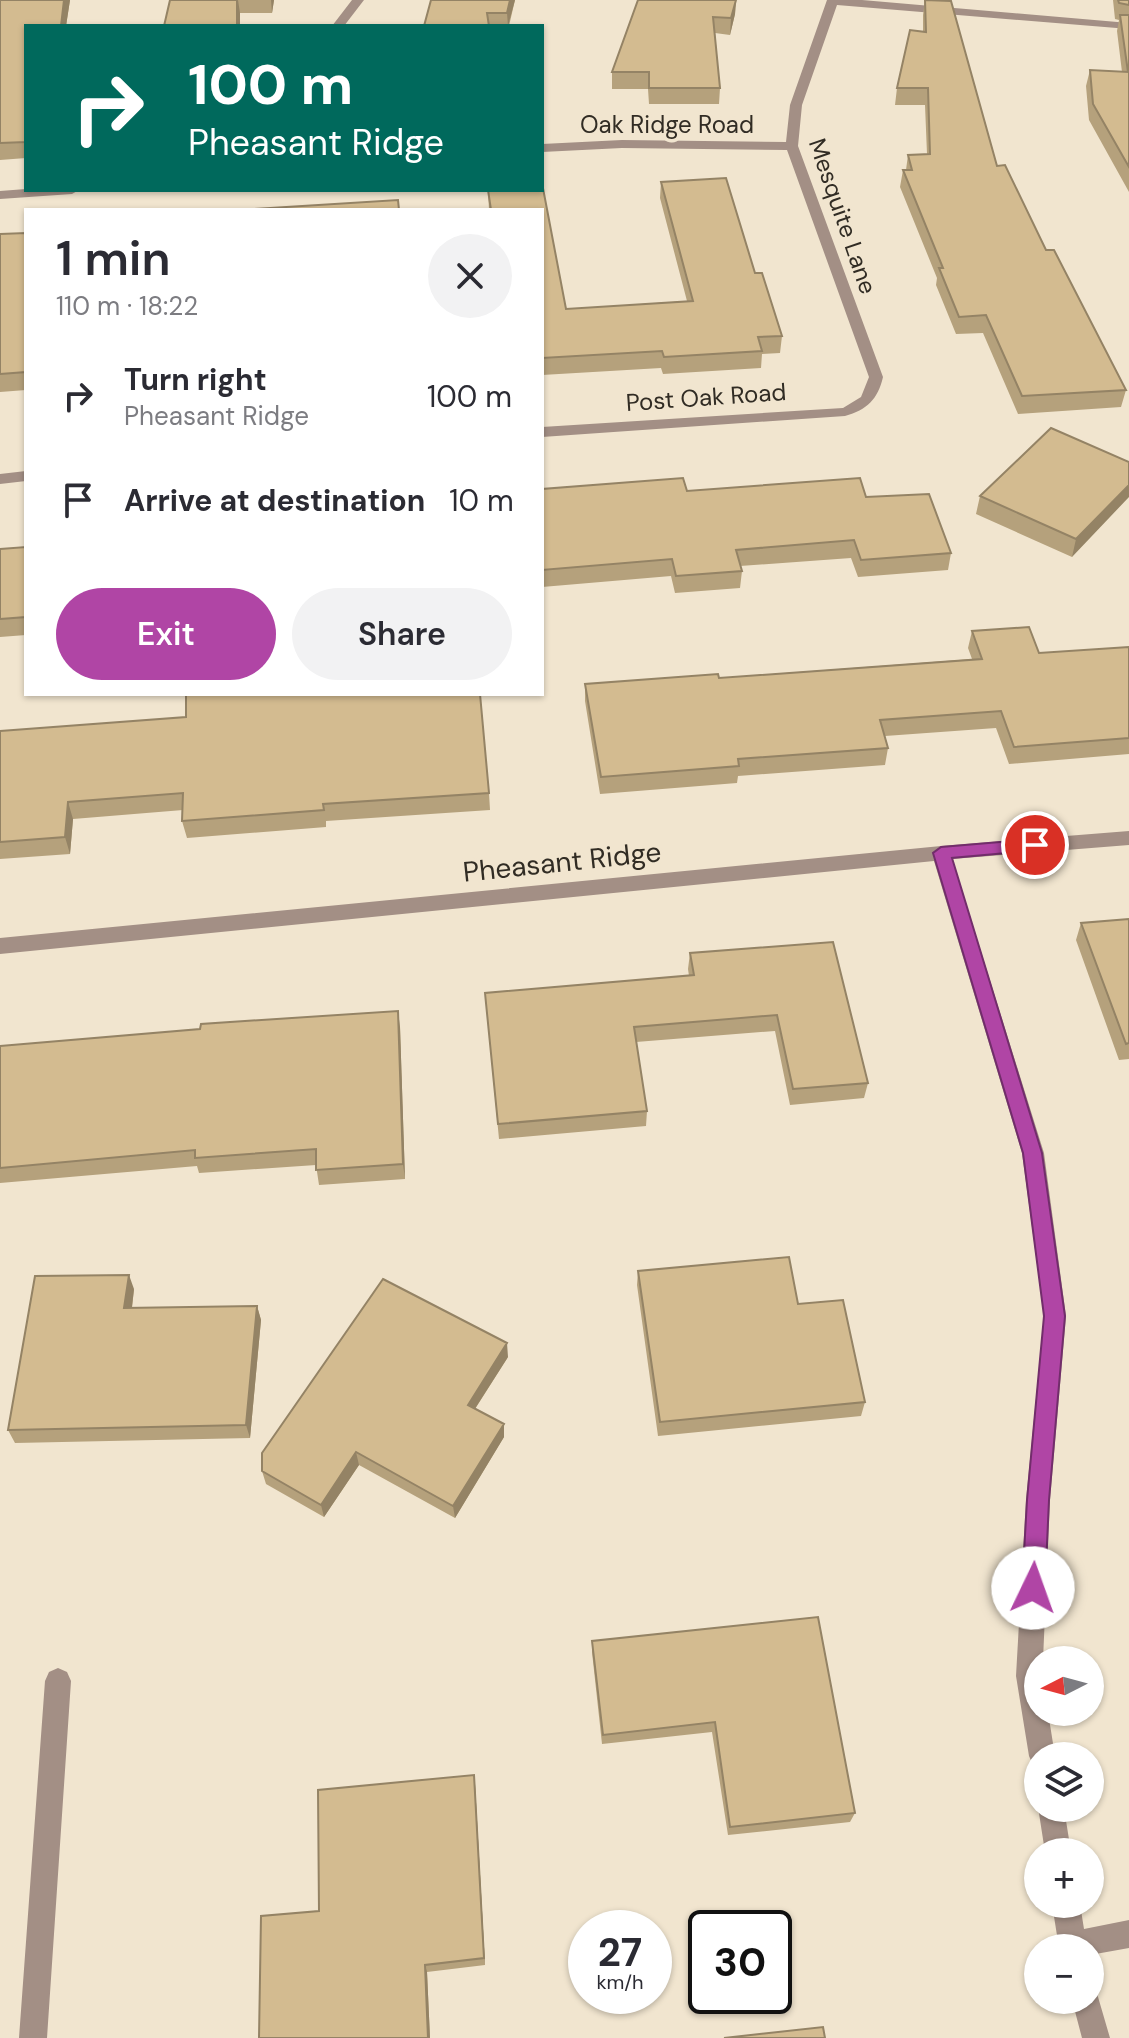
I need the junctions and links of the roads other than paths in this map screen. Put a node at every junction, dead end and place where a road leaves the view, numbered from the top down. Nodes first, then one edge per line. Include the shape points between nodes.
1 (358, 0) edge
2 (833, 0) edge
3 (340, 24) edge
4 (1129, 26) edge
5 (792, 146) junction
6 (544, 148) edge
7 (43, 192) edge
8 (0, 195) edge
9 (869, 399) joint
10 (544, 432) edge
11 (24, 476) edge
12 (0, 479) edge
13 (1129, 838) edge
14 (941, 853) junction
15 (0, 946) edge
16 (58, 1681) dead end
17 (1040, 1742) edge
18 (1129, 1934) edge
19 (1104, 1939) edge
20 (1090, 2014) edge
21 (33, 2038) edge
22 (1096, 2038) edge

1 - 3 street
2 - 4 street
2 - 5 street, Mesquite Lane via 796,105
5 - 6 street, Oak Ridge Road
5 - 9 street, Mesquite Lane via 876,377
7 - 8 street
9 - 10 street, Post Oak Road via 845,412
11 - 12 street
13 - 14 street, Pheasant Ridge
14 - 15 street, Pheasant Ridge
14 - 17 street via 1033,1153 1055,1316 1029,1676
16 - 21 street
18 - 19 street
20 - 22 street

